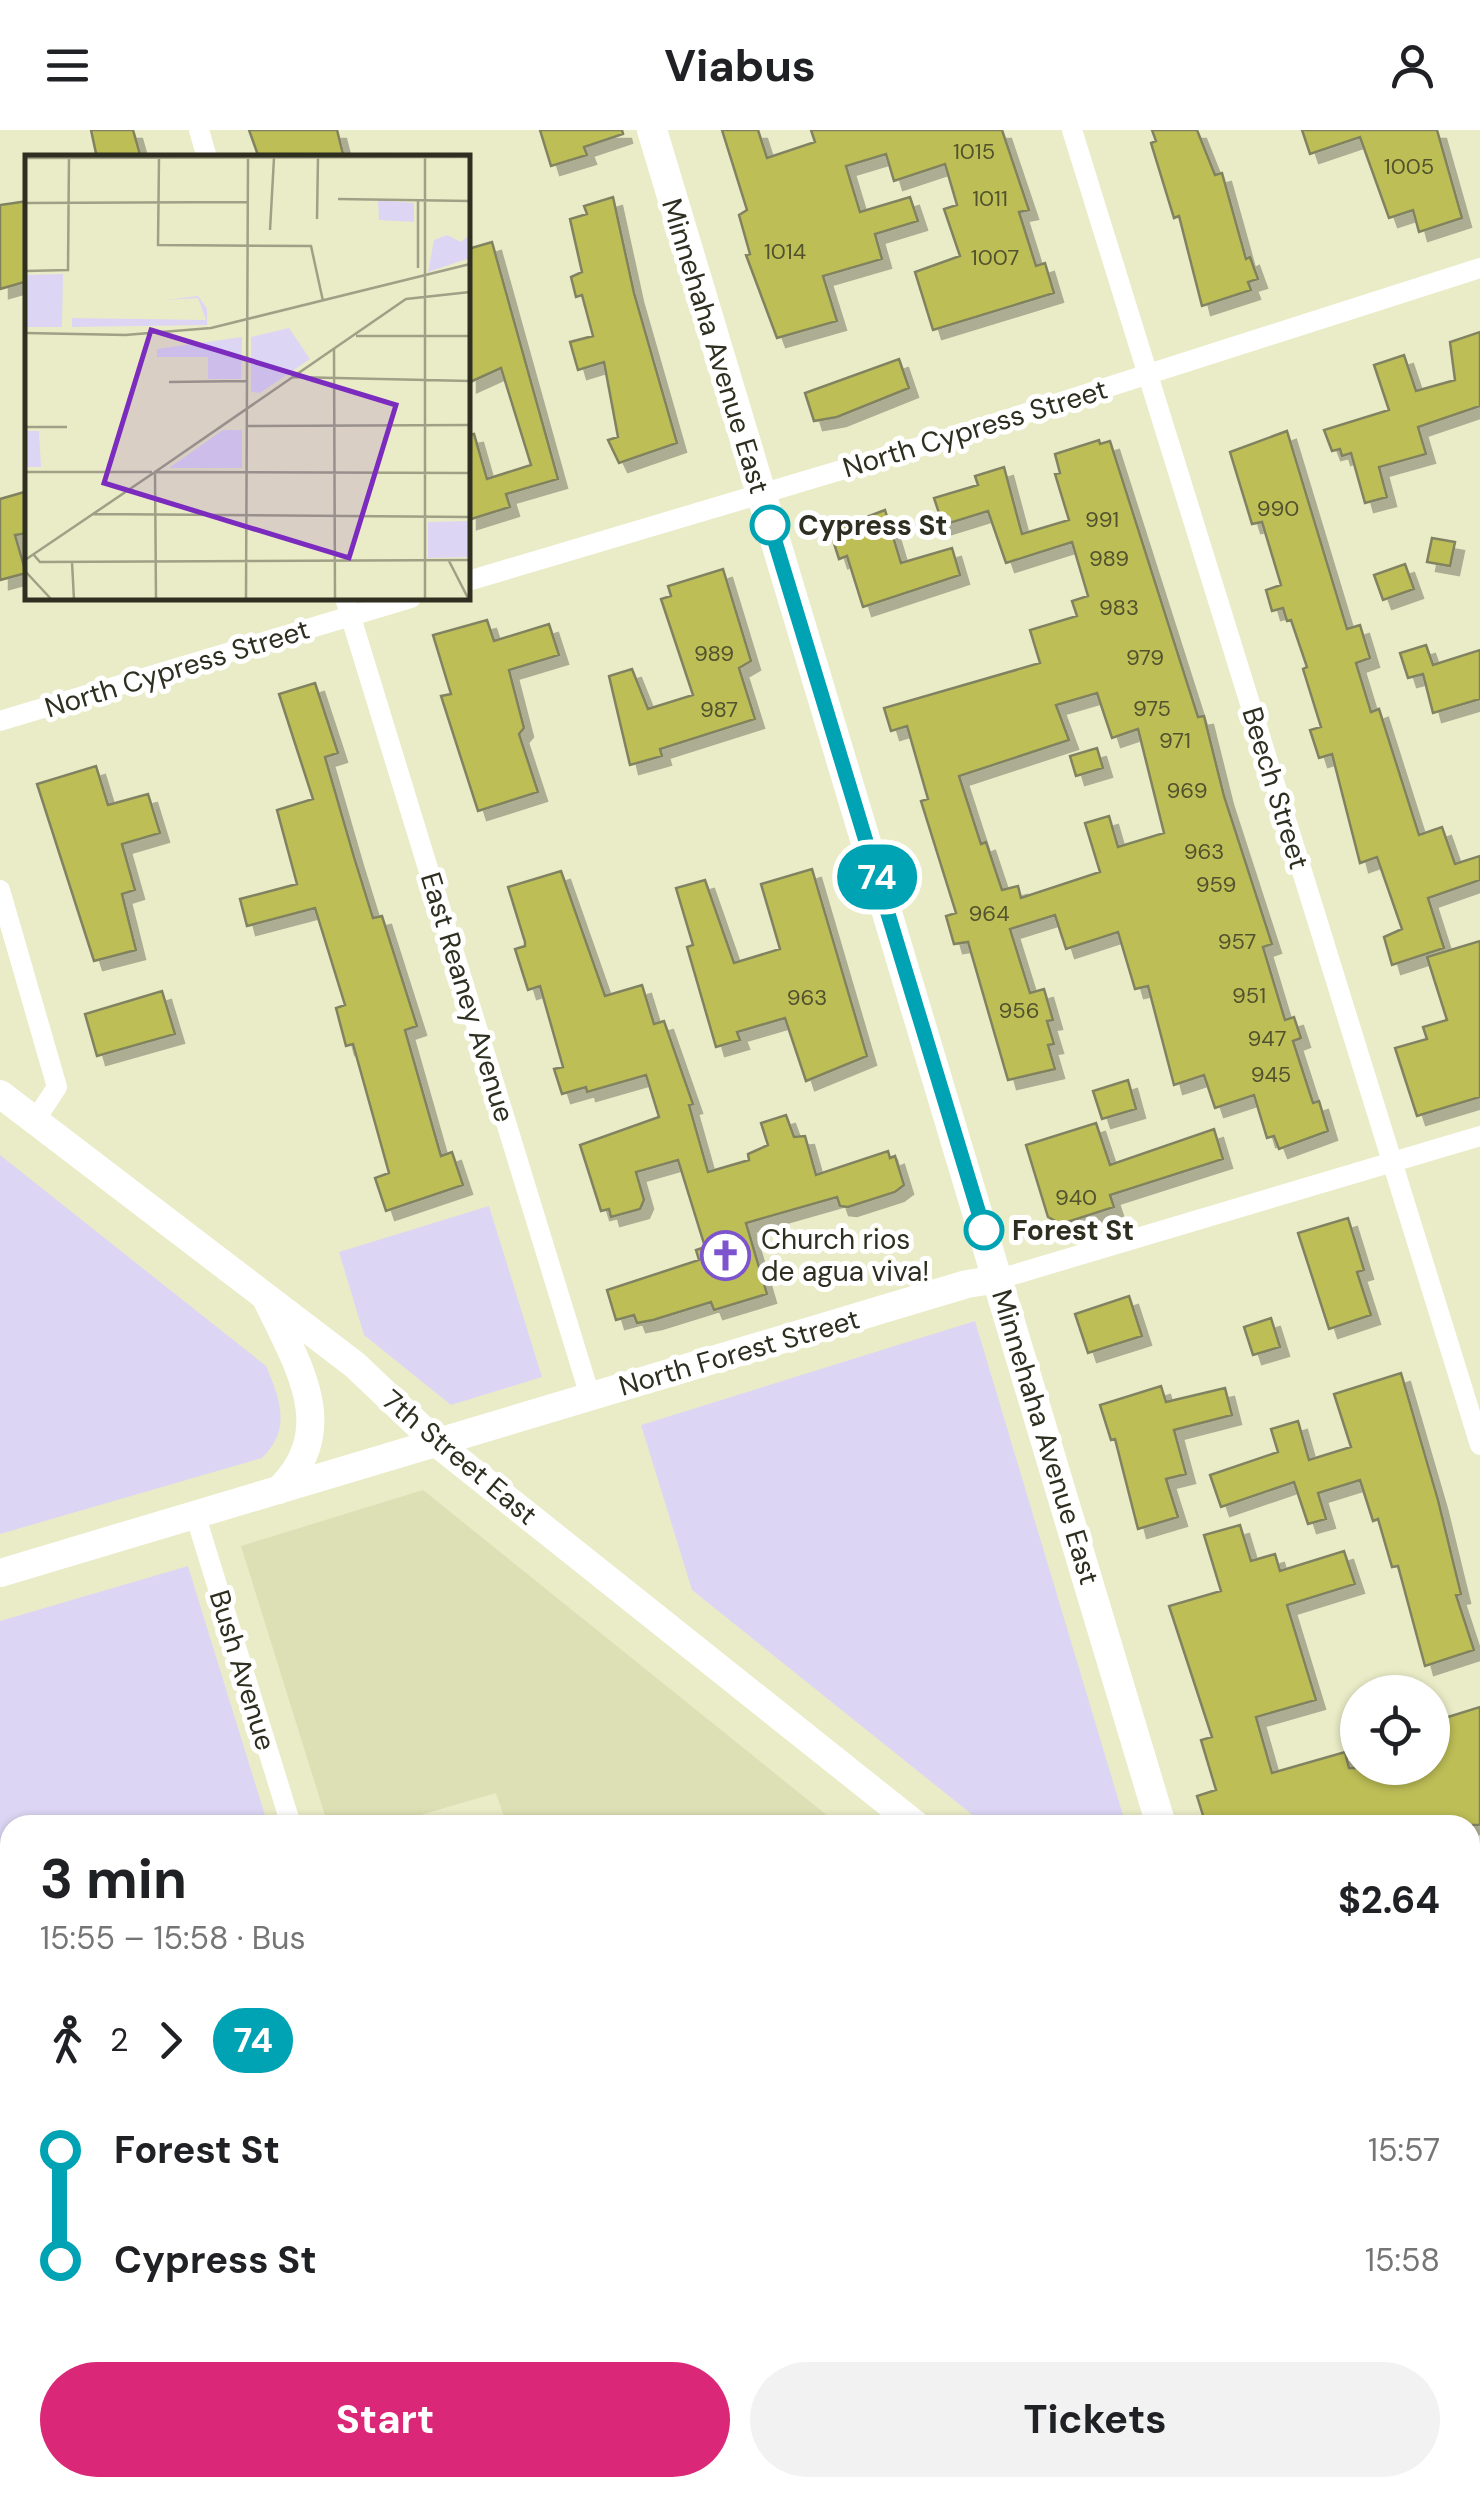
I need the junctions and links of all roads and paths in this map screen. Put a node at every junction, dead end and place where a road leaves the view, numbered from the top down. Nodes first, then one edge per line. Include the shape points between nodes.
1 (198, 130) edge
2 (652, 130) edge
3 (1072, 130) edge
4 (206, 155) edge
5 (1480, 268) edge
6 (1148, 373) junction
7 (760, 494) junction
8 (470, 580) edge
9 (396, 600) edge
10 (348, 606) edge
11 (0, 721) edge
12 (0, 890) edge
13 (0, 1094) edge
14 (34, 1122) junction
15 (1480, 1136) edge
16 (1392, 1161) junction
17 (999, 1279) junction
18 (264, 1294) junction
19 (590, 1396) junction
20 (438, 1444) junction
21 (1480, 1445) edge
22 (279, 1490) junction
23 (196, 1514) junction
24 (0, 1573) edge
25 (288, 1815) edge
26 (903, 1815) edge
27 (1158, 1815) edge

1 - 4 street
2 - 7 main road, Minnehaha Avenue East
3 - 6 street, Beech Street
5 - 6 street, North Cypress Street
6 - 7 street, North Cypress Street
6 - 16 street, Beech Street
7 - 8 street, North Cypress Street
7 - 17 main road, Minnehaha Avenue East
9 - 10 street, North Cypress Street
10 - 11 street, North Cypress Street
10 - 19 street, East Reaney Avenue
12 - 14 street via 57,1088
13 - 14 street, 7th Street East
14 - 18 street, 7th Street East
15 - 16 street, North Forest Street
16 - 17 street, North Forest Street
16 - 21 street, Beech Street
17 - 19 street, North Forest Street
17 - 27 main road, Minnehaha Avenue East
18 - 20 street, 7th Street East
18 - 22 street via 301,1374 312,1420 306,1456
19 - 20 street, North Forest Street
20 - 22 street, North Forest Street
20 - 26 street, 7th Street East
22 - 23 street, North Forest Street
23 - 24 street, North Forest Street
23 - 25 street, Bush Avenue

